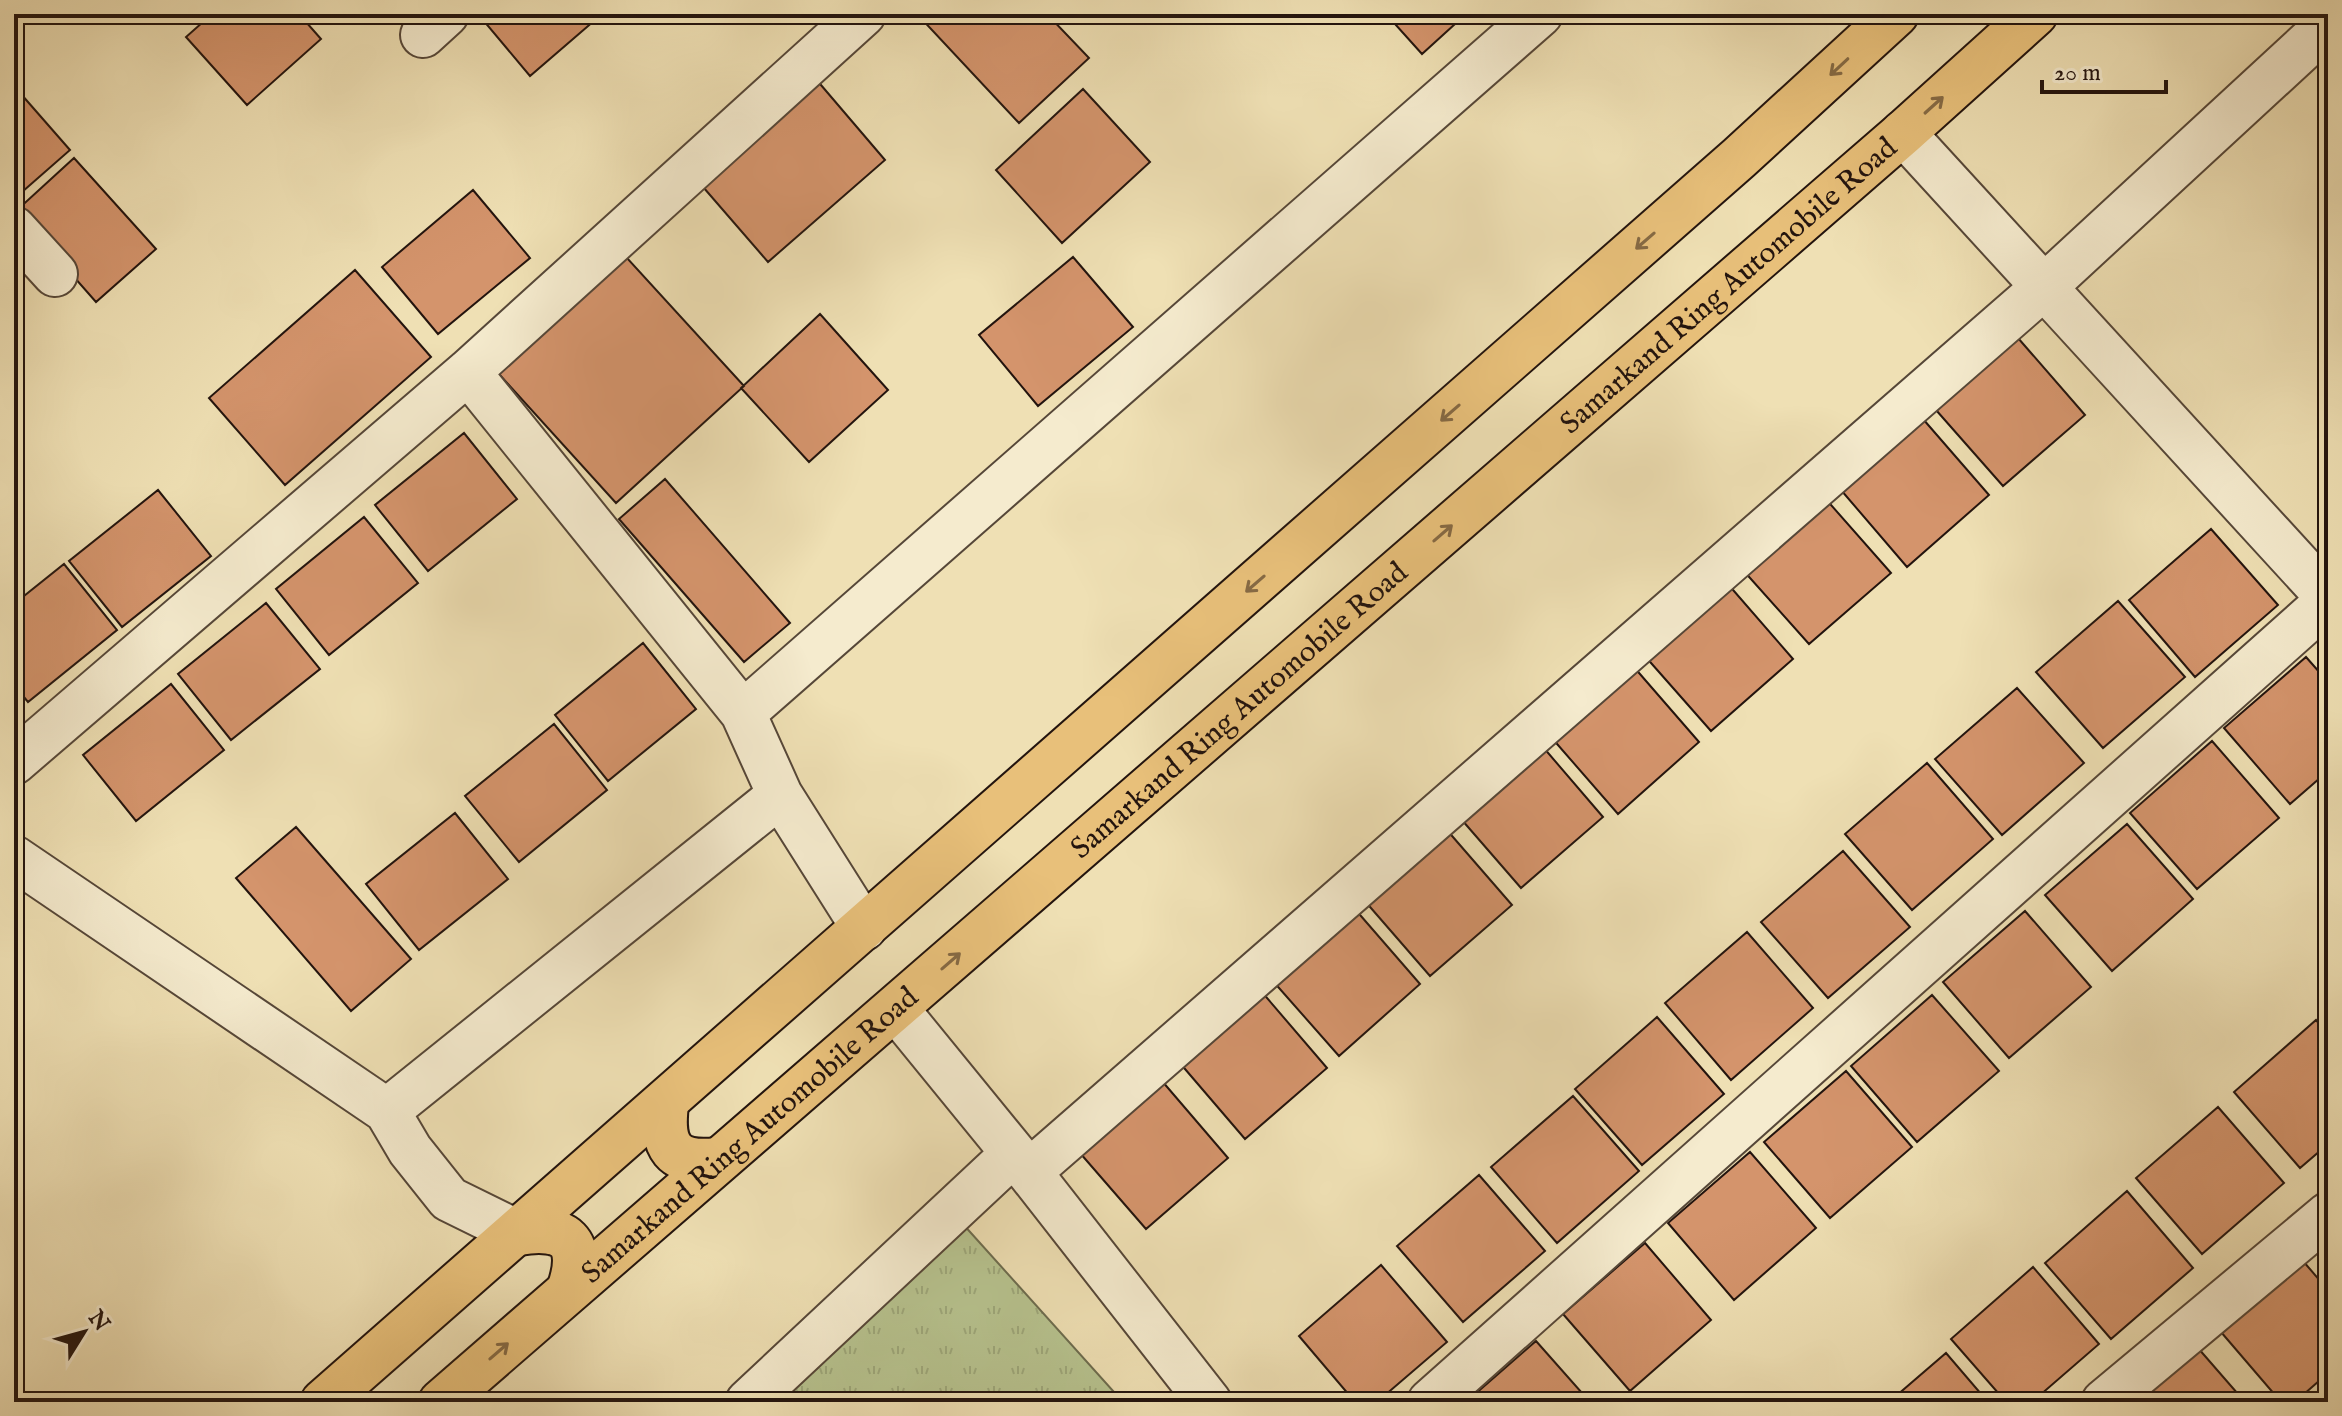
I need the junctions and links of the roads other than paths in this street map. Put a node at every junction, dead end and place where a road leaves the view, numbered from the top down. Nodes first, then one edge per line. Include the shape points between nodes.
1 (863, 14) edge
2 (1540, 14) edge
3 (1896, 14) edge
4 (2035, 14) edge
5 (2328, 25) edge
6 (1903, 133) junction
7 (14, 229) edge
8 (55, 274) dead end
9 (2044, 287) junction
10 (468, 372) junction
11 (2328, 599) edge
12 (743, 713) junction
13 (14, 762) edge
14 (780, 795) junction
15 (14, 858) edge
16 (864, 928) junction
17 (896, 1009) junction
18 (666, 1104) junction
19 (387, 1111) junction
20 (717, 1160) junction
21 (1021, 1163) junction
22 (2328, 1215) edge
23 (518, 1233) junction
24 (569, 1290) junction
25 (323, 1402) edge
26 (441, 1402) edge
27 (748, 1402) edge
28 (1209, 1402) edge
29 (1430, 1402) edge
30 (2104, 1402) edge

1 - 10 street
2 - 12 street
3 -> 16 highway
6 -> 4 highway, Samarkand Ring Automobile Road
5 - 9 street
6 - 9 street
17 -> 6 highway, Samarkand Ring Automobile Road
7 - 8 street
9 - 11 street
9 - 21 street
10 - 12 street
10 - 13 street
11 - 29 street
12 - 14 street
14 - 16 street
14 - 19 street
15 - 19 street
16 - 18 highway
17 - 20 highway, Samarkand Ring Automobile Road
17 - 21 street
18 - 20 highway via 665,1136 671,1149 682,1160
18 - 23 highway
19 - 23 street via 449,1199
20 - 24 highway, Samarkand Ring Automobile Road
21 - 27 street
21 - 28 street
22 - 30 street
23 - 24 highway via 540,1229 570,1241 577,1268
23 - 25 highway
26 -> 24 highway, Samarkand Ring Automobile Road

